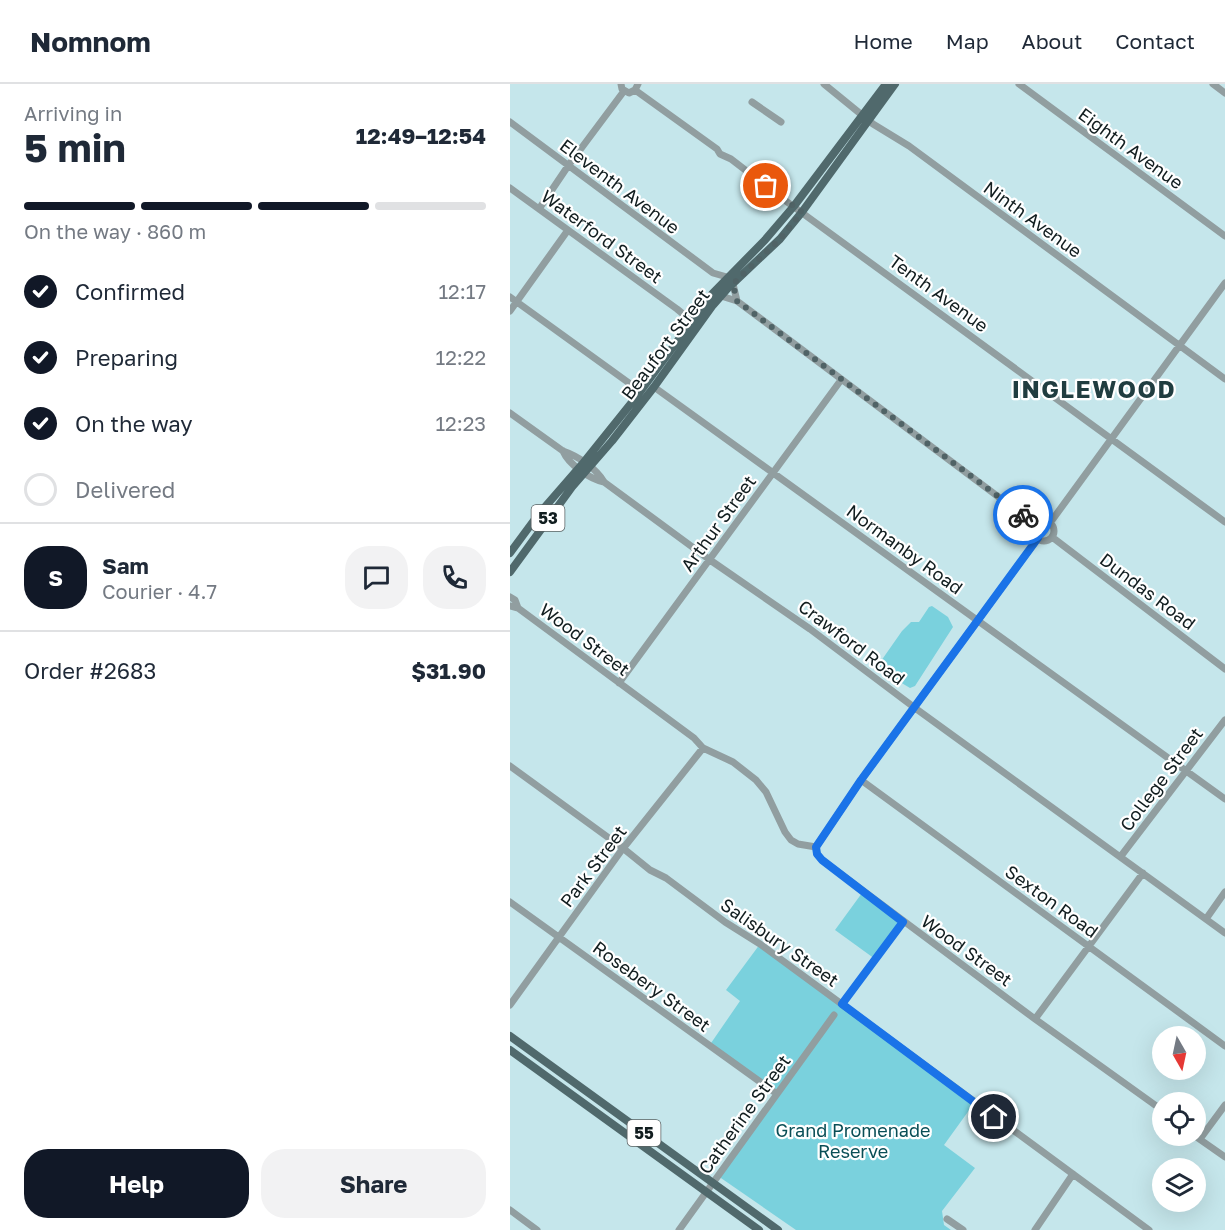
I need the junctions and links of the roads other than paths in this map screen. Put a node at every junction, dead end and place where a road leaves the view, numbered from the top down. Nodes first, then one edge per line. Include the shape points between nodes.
1 (824, 84) edge
2 (886, 84) edge
3 (895, 84) edge
4 (1019, 84) edge
5 (1213, 84) edge
6 (637, 87) edge
7 (622, 88) edge
8 (1225, 93) edge
9 (753, 102) dead end
10 (865, 117) junction
11 (510, 122) edge
12 (781, 123) dead end
13 (568, 166) junction
14 (510, 188) edge
15 (794, 206) junction
16 (539, 209) junction
17 (802, 212) junction
18 (568, 230) junction
19 (1225, 236) edge
20 (714, 273) junction
21 (730, 280) junction
22 (1225, 283) edge
23 (720, 292) junction
24 (513, 299) edge
25 (737, 301) junction
26 (677, 309) junction
27 (510, 311) edge
28 (699, 311) junction
29 (694, 324) junction
30 (1179, 345) junction
31 (1225, 379) edge
32 (841, 380) junction
33 (628, 383) junction
34 (650, 386) junction
35 (637, 396) junction
36 (510, 413) edge
37 (1112, 438) junction
38 (584, 468) junction
39 (773, 473) junction
40 (1225, 522) edge
41 (1050, 523) junction
42 (1036, 525) junction
43 (1052, 537) junction
44 (1038, 538) junction
45 (514, 544) edge
46 (510, 553) edge
47 (710, 560) junction
48 (510, 572) edge
49 (510, 597) edge
50 (514, 607) edge
51 (978, 620) junction
52 (1225, 669) edge
53 (619, 683) junction
54 (915, 708) junction
55 (1225, 720) edge
56 (703, 748) junction
57 (510, 766) edge
58 (1186, 771) junction
59 (861, 780) junction
60 (1225, 799) edge
61 (816, 847) junction
62 (624, 849) junction
63 (1121, 856) junction
64 (1143, 873) junction
65 (1225, 892) edge
66 (510, 902) edge
67 (1206, 919) junction
68 (903, 922) junction
69 (1225, 933) edge
70 (558, 937) junction
71 (1088, 947) junction
72 (842, 1004) junction
73 (510, 1005) edge
74 (834, 1015) dead end
75 (1035, 1019) junction
76 (510, 1036) edge
77 (1225, 1046) edge
78 (510, 1050) edge
79 (777, 1094) junction
80 (1152, 1103) edge
81 (1225, 1105) edge
82 (1206, 1128) edge
83 (1206, 1143) edge
84 (1225, 1157) edge
85 (1073, 1174) junction
86 (713, 1183) junction
87 (705, 1193) junction
88 (510, 1210) edge
89 (947, 1219) dead end
90 (537, 1230) edge
91 (679, 1230) edge
92 (759, 1230) edge
93 (778, 1230) edge
94 (963, 1230) edge
95 (1035, 1230) edge
96 (1149, 1230) edge

1 - 10 street, Ninth Avenue
2 - 10 main road, Beaufort Street / 53
3 - 10 main road, Beaufort Street / 53
4 - 19 street, Eighth Avenue
5 - 8 street
6 - 7 street via 629,93
6 - 15 street, Tenth Avenue via 720,154
7 - 13 street
9 - 12 street
10 - 15 main road, Beaufort Street / 53
10 - 17 main road, Beaufort Street / 53
10 - 30 street, Ninth Avenue
11 - 13 street, Eleventh Avenue
13 - 16 street
13 - 20 street, Eleventh Avenue
14 - 16 street, Waterford Street
15 - 17 street, Tenth Avenue
15 - 21 main road, Beaufort Street / 53
16 - 18 street, Waterford Street
17 - 21 main road, Beaufort Street / 53 via 780,239
17 - 37 street, Tenth Avenue
18 - 24 street
18 - 26 street, Waterford Street
20 - 21 street, Eleventh Avenue
20 - 23 street
21 - 23 main road, Beaufort Street / 53
21 - 25 street
22 - 30 street
23 - 25 street
23 - 28 main road, Beaufort Street / 53
23 - 29 main road, Beaufort Street / 53
24 - 27 street
24 - 33 street
25 - 32 street
26 - 28 street
26 - 29 street, Waterford Street
28 - 29 main road, Beaufort Street / 53
29 - 34 main road, Beaufort Street / 53
30 - 31 street, Ninth Avenue
30 - 37 street
32 - 39 street, Arthur Street
32 - 42 street
33 - 34 street
33 - 35 street
34 - 35 main road, Beaufort Street / 53
34 - 38 main road, Beaufort Street / 53
34 - 39 street, Normanby Road
35 - 38 main road, Beaufort Street / 53
36 - 38 street, Crawford Road via 571,454
37 - 40 street, Tenth Avenue
37 - 41 street
38 - 45 main road, Beaufort Street / 53
38 - 47 street, Crawford Road via 600,475 604,482
38 - 48 main road, Beaufort Street / 53
39 - 47 street, Arthur Street
39 - 51 street, Normanby Road
41 - 42 street via 1041,521
41 - 43 street via 1054,529
42 - 44 street
43 - 44 street via 1045,541
43 - 52 street, Dundas Road
44 - 51 street
45 - 46 main road, Beaufort Street / 53
47 - 53 street, Arthur Street
47 - 54 street, Crawford Road
49 - 50 street, Wood Street
50 - 53 street, Wood Street
51 - 54 street
51 - 58 street, Normanby Road
53 - 56 street, Wood Street
54 - 59 street
54 - 63 street, Crawford Road
55 - 58 street, College Street
56 - 61 street, Wood Street via 733,762 756,780 787,836 798,844
56 - 62 street, Park Street
57 - 62 street, Salisbury Street
58 - 60 street, Normanby Road
58 - 63 street, College Street
59 - 61 street
59 - 71 street, Sexton Road
61 - 68 street, Wood Street via 822,860
62 - 70 street, Park Street
62 - 72 street, Salisbury Street
63 - 64 street, Crawford Road
64 - 67 street, Crawford Road
64 - 71 street
65 - 67 street
66 - 70 street, Rosebery Street
67 - 69 street, Crawford Road
68 - 72 street
68 - 75 street, Wood Street
70 - 73 street, Park Street
70 - 79 street, Rosebery Street
71 - 75 street
71 - 77 street, Sexton Road
72 - 85 street, Salisbury Street
74 - 79 street, Catherine Street
75 - 80 street, Wood Street
76 - 86 main road, 55
78 - 87 main road, 55
79 - 86 street, Catherine Street
81 - 82 street
83 - 84 street
85 - 95 street
85 - 96 street, Salisbury Street
86 - 87 street, Catherine Street
86 - 93 main road, 55
87 - 91 street, Catherine Street
87 - 92 main road, 55
88 - 90 street
89 - 94 street

